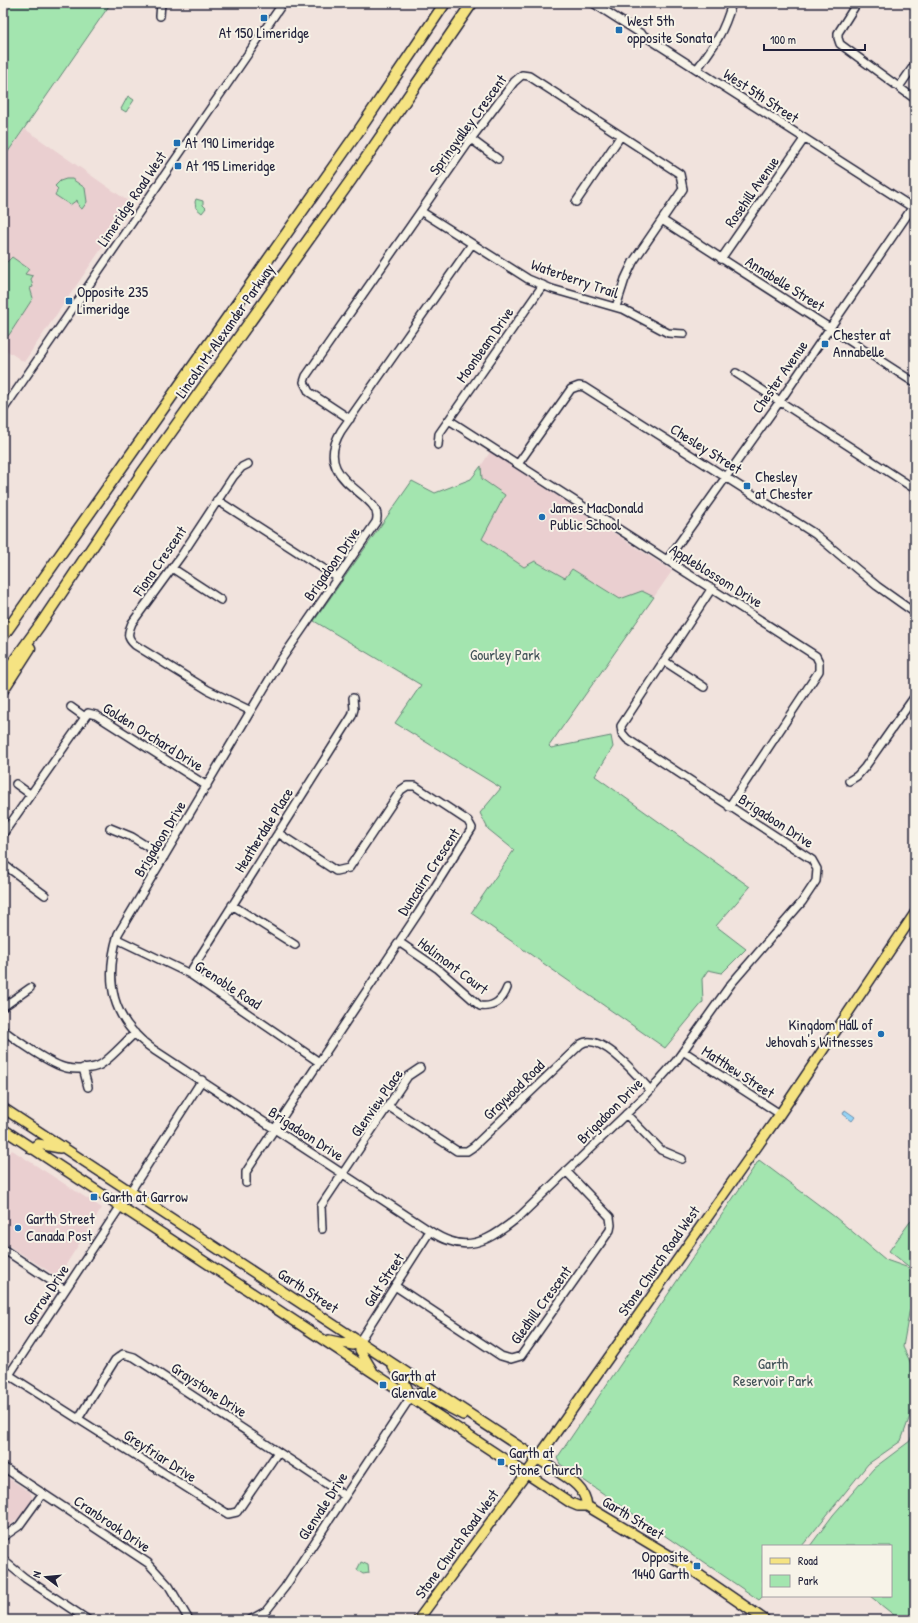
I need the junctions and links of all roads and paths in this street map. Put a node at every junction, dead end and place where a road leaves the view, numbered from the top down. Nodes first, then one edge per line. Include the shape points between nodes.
1 (161, 3) edge
2 (283, 3) edge
3 (445, 3) edge
4 (472, 3) edge
5 (593, 3) edge
6 (732, 3) edge
7 (857, 3) edge
8 (160, 16) dead end
9 (915, 64) edge
10 (697, 69) junction
11 (899, 88) junction
12 (915, 99) edge
13 (620, 137) junction
14 (471, 139) junction
15 (804, 140) junction
16 (498, 159) dead end
17 (576, 202) dead end
18 (914, 208) edge
19 (422, 212) junction
20 (662, 220) junction
21 (472, 244) junction
22 (721, 258) junction
23 (543, 285) junction
24 (616, 307) junction
25 (830, 328) junction
26 (684, 334) dead end
27 (736, 373) dead end
28 (915, 383) edge
29 (780, 401) junction
30 (3, 410) edge
31 (350, 419) junction
32 (449, 420) junction
33 (438, 445) dead end
34 (248, 464) dead end
35 (518, 464) junction
36 (727, 477) junction
37 (915, 489) edge
38 (217, 500) junction
39 (667, 560) junction
40 (172, 568) junction
41 (338, 578) junction
42 (712, 588) junction
43 (221, 600) dead end
44 (915, 613) edge
45 (40, 625) junction
46 (3, 636) edge
47 (664, 661) junction
48 (3, 676) edge
49 (704, 687) dead end
50 (3, 690) edge
51 (915, 696) edge
52 (353, 698) dead end
53 (71, 707) dead end
54 (252, 711) junction
55 (85, 717) junction
56 (849, 781) dead end
57 (16, 784) dead end
58 (207, 786) junction
59 (30, 794) junction
60 (729, 807) junction
61 (110, 828) dead end
62 (278, 833) junction
63 (3, 834) edge
64 (164, 857) junction
65 (3, 864) edge
66 (45, 895) dead end
67 (232, 905) junction
68 (915, 913) edge
69 (117, 939) junction
70 (399, 942) junction
71 (295, 945) dead end
72 (189, 974) junction
73 (30, 988) dead end
74 (507, 988) dead end
75 (3, 1007) edge
76 (3, 1030) edge
77 (135, 1033) junction
78 (683, 1051) junction
79 (320, 1062) junction
80 (83, 1068) junction
81 (420, 1068) dead end
82 (202, 1080) junction
83 (88, 1087) dead end
84 (650, 1090) junction
85 (388, 1106) junction
86 (3, 1108) edge
87 (626, 1114) junction
88 (780, 1114) junction
89 (3, 1129) edge
90 (275, 1129) junction
91 (31, 1149) junction
92 (67, 1150) junction
93 (682, 1159) dead end
94 (566, 1172) junction
95 (343, 1174) junction
96 (246, 1183) dead end
97 (130, 1192) junction
98 (120, 1207) junction
99 (322, 1229) dead end
100 (430, 1232) junction
101 (3, 1249) edge
102 (395, 1286) junction
103 (65, 1290) junction
104 (323, 1339) junction
105 (359, 1342) junction
106 (381, 1356) junction
107 (9, 1375) junction
108 (375, 1375) junction
109 (3, 1384) edge
110 (410, 1398) junction
111 (78, 1419) junction
112 (494, 1430) junction
113 (278, 1452) junction
114 (538, 1458) junction
115 (3, 1467) edge
116 (527, 1473) junction
117 (44, 1493) junction
118 (345, 1496) junction
119 (587, 1506) junction
120 (3, 1537) edge
121 (3, 1560) edge
122 (88, 1620) edge
123 (189, 1620) edge
124 (250, 1620) edge
125 (418, 1620) edge
126 (765, 1620) edge

1 - 8 street
2 - 30 street, Limeridge Road West
3 - 46 highway, Lincoln M. Alexander Parkway via 360,129
4 - 45 highway, Lincoln M. Alexander Parkway via 351,180 142,473
5 - 10 street, West 5th Street
6 - 10 street via 718,41
7 - 11 street via 838,33 840,44
9 - 11 street
10 - 15 street, West 5th Street
11 - 12 street
13 - 14 street, Springvalley Crescent via 529,76 522,75
13 - 17 street
13 - 20 street, Springvalley Crescent via 680,174 683,189
14 - 16 street
14 - 19 street, Springvalley Crescent
15 - 18 street, West 5th Street
15 - 22 street, Rosehill Avenue
18 - 25 street, Chester Avenue
19 - 21 street, Waterberry Trail
19 - 31 street, Springvalley Crescent via 306,376 304,382 309,392
20 - 22 street, Annabelle Street
20 - 24 street, Springvalley Crescent via 630,268
21 - 23 street, Waterberry Trail via 521,275
21 - 31 street, Brigadoon Drive
22 - 25 street, Annabelle Street
23 - 24 street, Waterberry Trail
23 - 32 street, Moonbeam Drive
24 - 26 street, Waterberry Trail via 668,333
25 - 28 street, Annabelle Street
25 - 29 street, Chester Avenue
27 - 29 street
29 - 36 street, Chester Avenue
29 - 37 street
31 - 41 street, Brigadoon Drive via 336,442 336,467 346,483 375,507 378,516
32 - 33 street, Moonbeam Drive via 439,434
32 - 35 street, Appleblossom Drive
34 - 38 street, Fiona Crescent via 236,472
35 - 36 street, Chesley Street via 571,389 579,386
35 - 39 street, Appleblossom Drive
36 - 39 street, Chester Avenue
36 - 44 street, Chesley Street via 820,538 872,583
38 - 40 street, Fiona Crescent
38 - 41 street
39 - 42 street, Appleblossom Drive
40 - 43 street
40 - 54 street, Fiona Crescent via 132,623 128,638 135,645 208,690
41 - 54 street, Brigadoon Drive via 281,660
42 - 47 street, Brigadoon Drive
42 - 60 street, Appleblossom Drive via 813,653 819,662 819,671
45 - 48 highway, Lincoln M. Alexander Parkway
45 - 50 highway via 29,651
47 - 49 street
47 - 60 street, Brigadoon Drive via 621,726 622,734
51 - 56 street via 865,767
52 - 62 street, Heatherdale Place via 352,716
53 - 55 street, Golden Orchard Drive
54 - 58 street, Brigadoon Drive
55 - 58 street, Golden Orchard Drive via 88,713 96,715
55 - 59 street, Golden Orchard Drive
57 - 59 street
58 - 64 street, Brigadoon Drive
59 - 63 street, Golden Orchard Drive
60 - 78 street, Brigadoon Drive via 812,860 817,869 816,881 794,912 731,984
61 - 64 street via 132,837
62 - 67 street, Heatherdale Place
62 - 70 street, Duncairn Crescent via 336,871 341,871 349,868 401,790 407,786 414,786 468,821 472,828 469,834
64 - 69 street, Brigadoon Drive
65 - 66 street
67 - 71 street
67 - 72 street, Heatherdale Place
68 - 88 main road, Stone Church Road West
69 - 72 street, Grenoble Road
69 - 77 street, Brigadoon Drive via 111,961 112,990 115,1004
70 - 74 street, Holimont Court via 438,968 480,1006 494,1005 503,997
70 - 79 street, Duncairn Crescent
72 - 79 street, Grenoble Road
73 - 75 street
76 - 80 street via 55,1064 66,1068
77 - 80 street via 102,1064
77 - 82 street, Brigadoon Drive via 154,1050
78 - 84 street, Brigadoon Drive
78 - 88 street, Matthew Street
79 - 90 street, Duncairn Crescent
80 - 83 street
81 - 85 street, Glenview Place via 408,1076
82 - 90 street, Brigadoon Drive
82 - 97 street, Garrow Drive
84 - 85 street, Graywood Road via 622,1060 596,1042 589,1041 581,1044 467,1151 457,1151
84 - 87 street, Brigadoon Drive
85 - 95 street, Glenview Place
86 - 92 main road, Garth Street
87 - 93 street via 661,1150
87 - 94 street, Brigadoon Drive
88 - 114 main road, Stone Church Road West
89 - 91 main road, Garth Street
90 - 95 street, Brigadoon Drive
90 - 96 street, Duncairn Crescent via 246,1172
91 - 92 main road via 38,1144 45,1144
91 - 98 main road, Garth Street
92 - 97 main road, Garth Street
94 - 100 street, Brigadoon Drive via 520,1216 487,1239 475,1243 450,1242
94 - 102 street, Gledhill Crescent via 610,1217 610,1230 521,1356 511,1359 501,1356
95 - 99 street, Glenview Place via 321,1206
95 - 100 street, Brigadoon Drive
97 - 98 street, Garrow Drive
97 - 105 main road, Garth Street
98 - 103 street, Garrow Drive
98 - 104 main road, Garth Street
100 - 102 street, Galt Street
101 - 103 street
102 - 105 street, Galt Street
103 - 107 street, Garrow Drive
104 - 105 main road via 353,1345
104 - 108 main road, Garth Street
105 - 106 main road, Garth Street
105 - 108 main road via 363,1356
106 - 110 main road via 395,1368 405,1382
106 - 112 main road, Garth Street
107 - 109 street, Garrow Drive
107 - 111 street, Greyfriar Drive
108 - 110 main road, Garth Street
110 - 112 main road via 416,1394 424,1394
110 - 116 main road, Garth Street
110 - 118 street, Glenvale Drive
111 - 113 street, Greyfriar Drive via 228,1514 237,1512
111 - 113 street, Graystone Drive via 115,1360 123,1354 134,1357
112 - 114 main road, Garth Street
113 - 118 street, Graystone Drive
114 - 116 main road, Stone Church Road West
114 - 119 main road, Garth Street via 581,1489
115 - 117 street, Cranbrook Drive
116 - 119 main road, Garth Street via 571,1503
116 - 125 main road, Stone Church Road West
117 - 120 street via 19,1526
117 - 123 street, Cranbrook Drive via 148,1563 169,1586
118 - 124 street, Glenvale Drive via 274,1602 266,1611
119 - 126 main road, Garth Street via 682,1563
121 - 122 street via 25,1578

